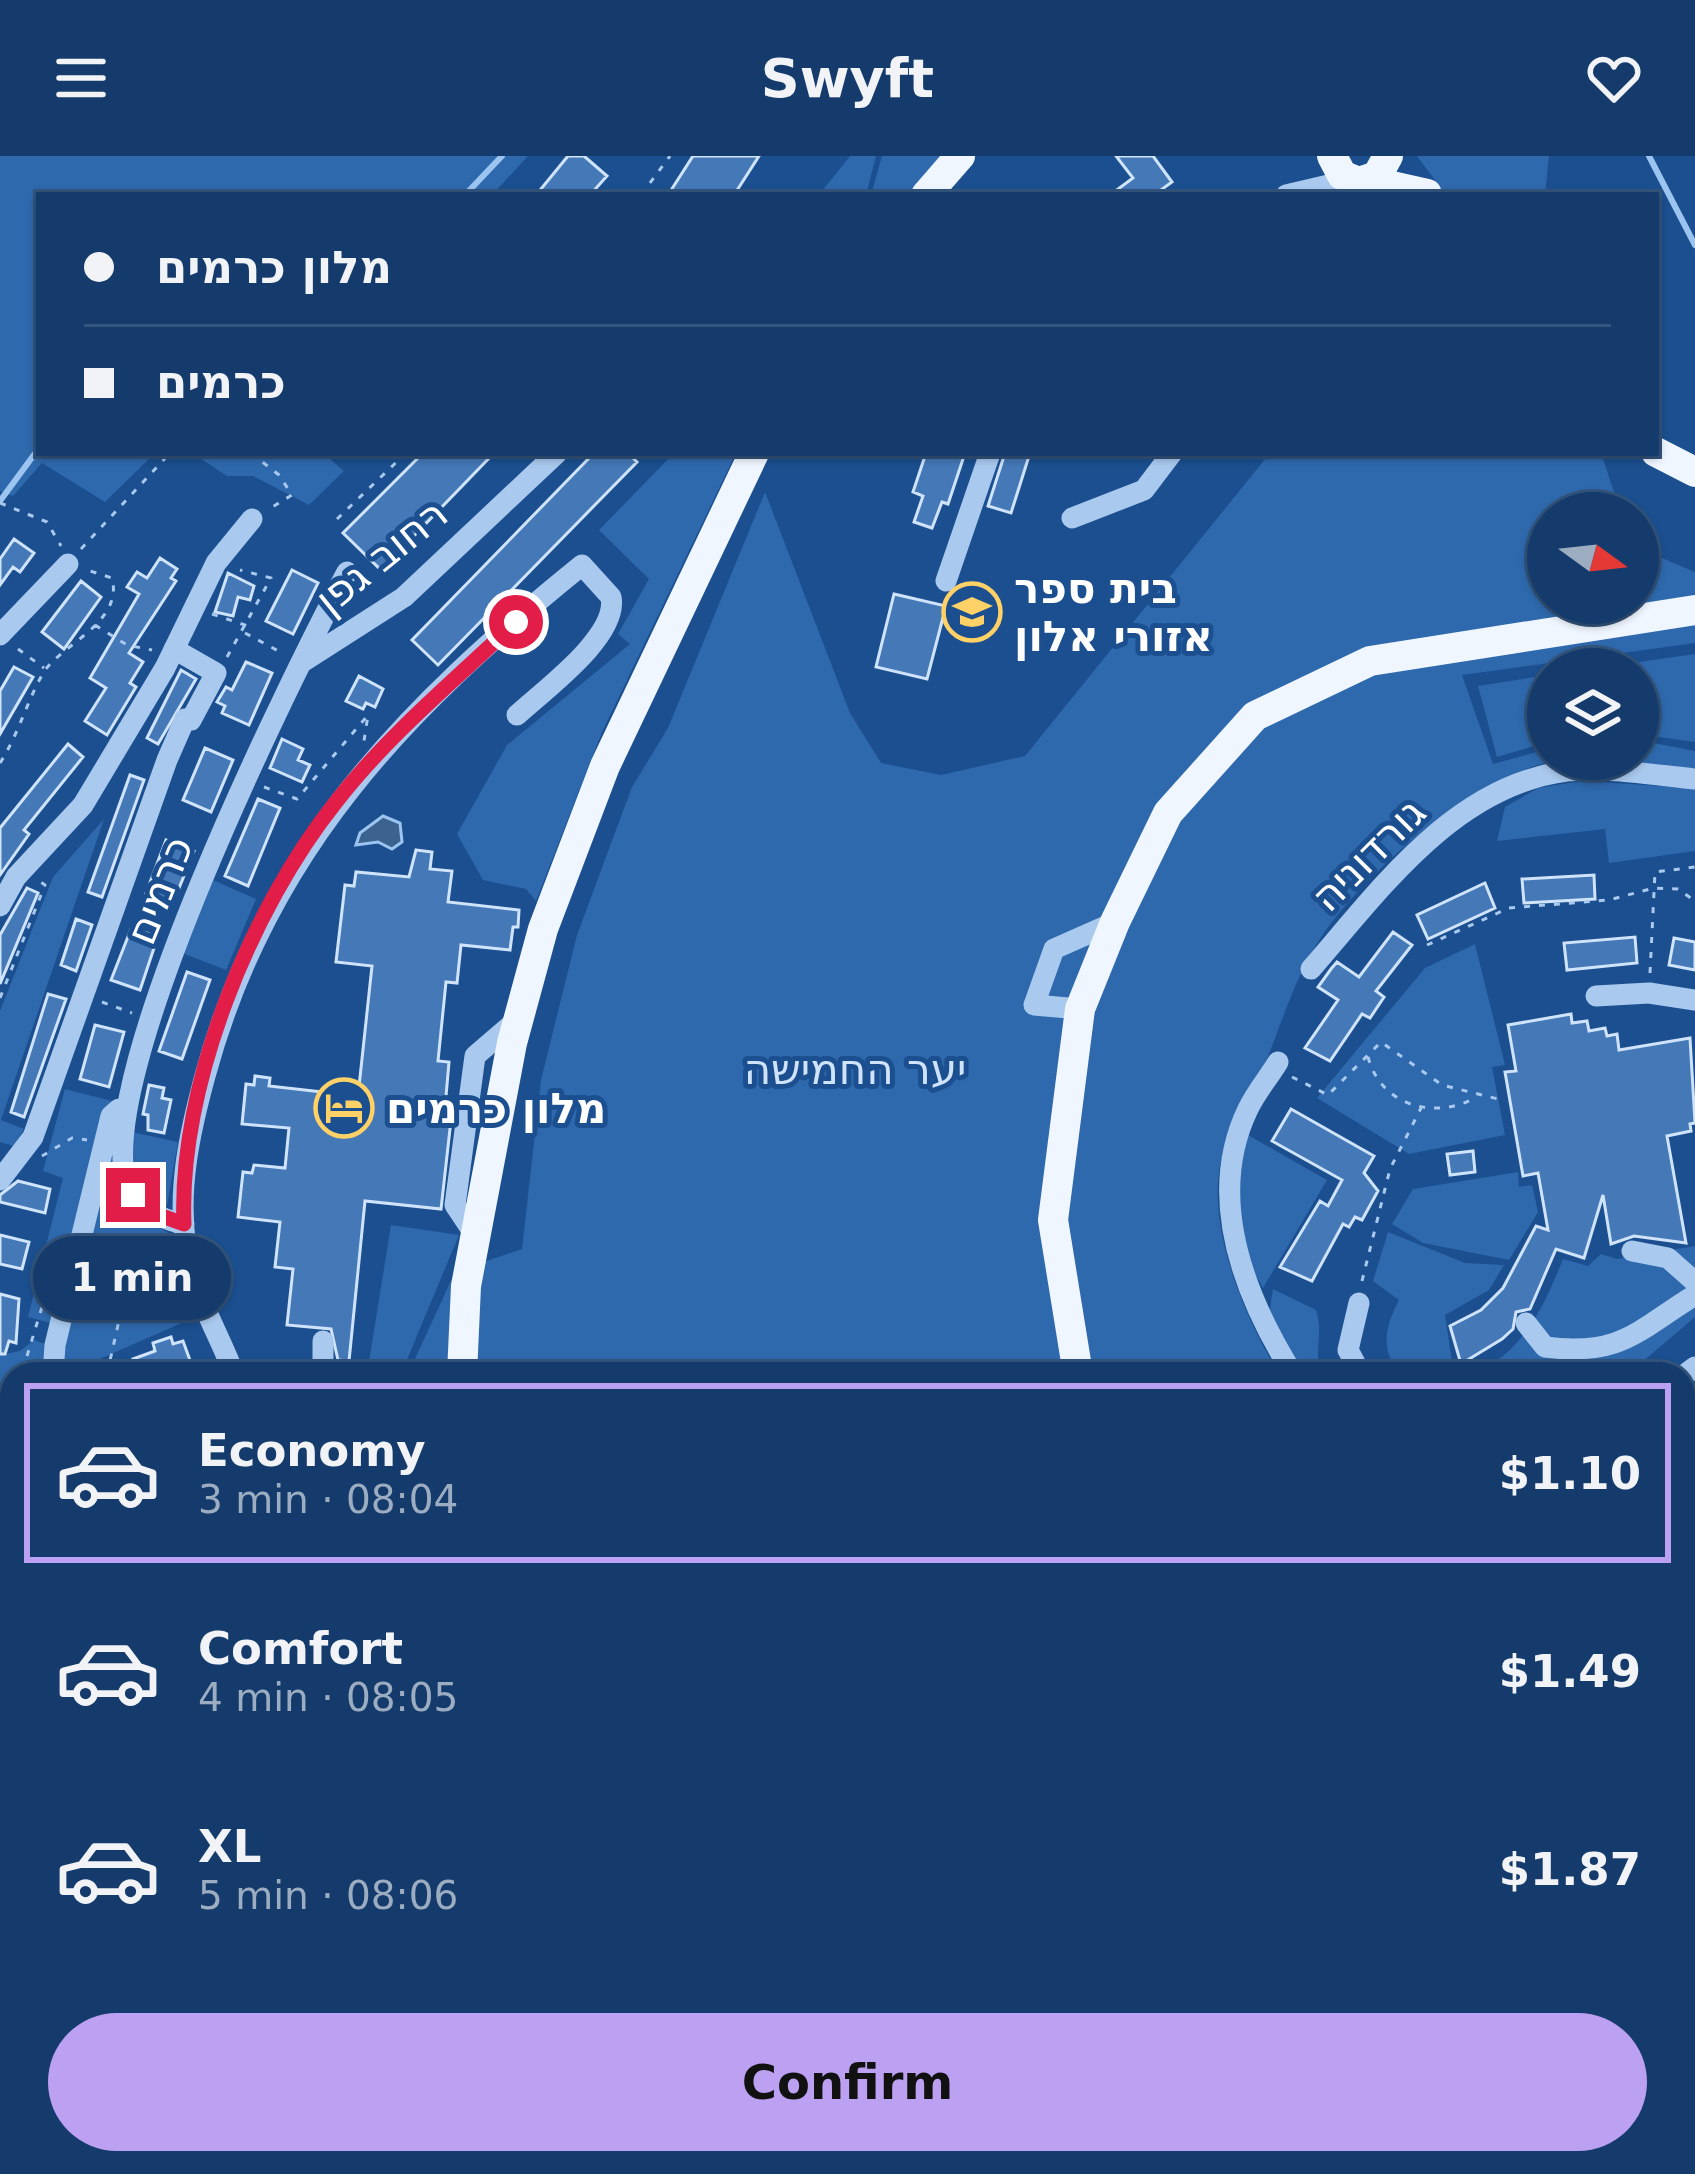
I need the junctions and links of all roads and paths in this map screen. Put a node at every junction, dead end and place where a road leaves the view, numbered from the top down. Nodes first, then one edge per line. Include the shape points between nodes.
1 (670, 156) edge
2 (960, 156) edge
3 (1365, 166) edge
4 (642, 192) edge
5 (929, 192) edge
6 (1294, 192) edge
7 (1423, 192) edge
8 (1659, 454) edge
9 (167, 456) edge
10 (255, 456) edge
11 (403, 456) edge
12 (554, 456) edge
13 (752, 456) edge
14 (989, 456) edge
15 (1170, 456) edge
16 (1695, 472) edge
17 (0, 503) edge
18 (1072, 518) dead end
19 (252, 519) joint
20 (338, 519) dead end
21 (68, 563) junction
22 (216, 563) junction
23 (347, 572) dead end
24 (946, 581) dead end
25 (193, 608) junction
26 (1695, 610) edge
27 (94, 625) junction
28 (248, 626) junction
29 (2, 627) edge
30 (243, 632) junction
31 (172, 653) junction
32 (301, 663) junction
33 (46, 669) junction
34 (217, 673) junction
35 (517, 715) dead end
36 (375, 757) junction
37 (0, 762) edge
38 (1695, 779) edge
39 (246, 780) junction
40 (1695, 867) edge
41 (24, 868) junction
42 (1654, 888) junction
43 (1695, 901) edge
44 (0, 906) edge
45 (1114, 922) junction
46 (1427, 945) dead end
47 (0, 967) edge
48 (1311, 969) dead end
49 (10, 971) junction
50 (90, 972) junction
51 (1649, 993) junction
52 (1596, 996) dead end
53 (0, 998) edge
54 (1695, 1000) edge
55 (1080, 1010) junction
56 (151, 1020) junction
57 (1368, 1055) junction
58 (1276, 1065) joint
59 (1478, 1096) junction
60 (1502, 1100) dead end
61 (1421, 1108) junction
62 (126, 1110) junction
63 (106, 1143) junction
64 (19, 1151) junction
65 (0, 1180) edge
66 (184, 1227) junction
67 (1632, 1251) dead end
68 (1695, 1282) edge
69 (1695, 1295) edge
70 (1359, 1303) joint
71 (1526, 1322) dead end
72 (323, 1341) dead end
73 (54, 1362) edge
74 (110, 1362) edge
75 (229, 1362) edge
76 (323, 1362) edge
77 (460, 1362) edge
78 (1076, 1362) edge
79 (1286, 1362) edge
80 (1354, 1362) edge

1 - 4 path
2 - 5 main road
3 - 6 street
3 - 7 main road
8 - 16 main road
9 - 21 path
10 - 19 path via 292,495
11 - 20 path
12 - 32 street, רחוב גפן via 404,597
13 - 77 main road via 605,766 543,929 475,1235
14 - 24 street
15 - 18 street via 1144,490
17 - 21 path via 47,522
19 - 22 street
21 - 27 path via 115,585
21 - 29 street
22 - 25 street
22 - 28 path via 271,578
23 - 32 street, כרמים
25 - 28 path
25 - 31 street
26 - 45 main road via 1370,661 1256,716 1168,813
27 - 31 path via 127,644
27 - 33 path
28 - 30 path
29 - 33 path
30 - 32 path
30 - 34 path
31 - 34 street
31 - 41 street via 83,806
32 - 39 street, כרמים
33 - 37 path
34 - 50 street via 166,760
35 - 36 street via 611,617 611,597 582,565
36 - 39 path via 364,742 368,715 297,799
36 - 66 street via 299,854 238,976 197,1106
38 - 48 street, גורדוניה via 1573,771 1509,790 1418,848
39 - 56 street, כרמים
40 - 42 path via 1655,872
41 - 44 street
41 - 49 path via 45,885
42 - 43 path via 1678,889
42 - 46 path via 1509,908
42 - 51 path
45 - 55 main road
45 - 55 street via 1054,949 1034,1005
47 - 49 path
49 - 53 path
50 - 56 path via 101,1002
50 - 64 street via 33,1137
51 - 52 street
51 - 54 street
55 - 78 main road via 1052,1220
56 - 62 street, כרמים
57 - 58 path via 1328,1095
57 - 59 path via 1381,1042 1395,1047 1442,1085
57 - 61 path via 1382,1085
58 - 79 street via 1248,1109 1229,1188 1248,1288
59 - 60 path
59 - 61 path via 1454,1110
61 - 70 path via 1390,1169
62 - 63 street via 113,1112
62 - 66 street, כרמים via 129,1187 148,1211
63 - 64 path via 72,1138 45,1156
63 - 73 street
64 - 65 street
66 - 74 path via 146,1236 135,1250
66 - 75 street via 195,1285
67 - 68 street via 1668,1258
69 - 71 street via 1631,1338 1594,1348 1545,1347
70 - 80 street via 1348,1350
72 - 76 street

